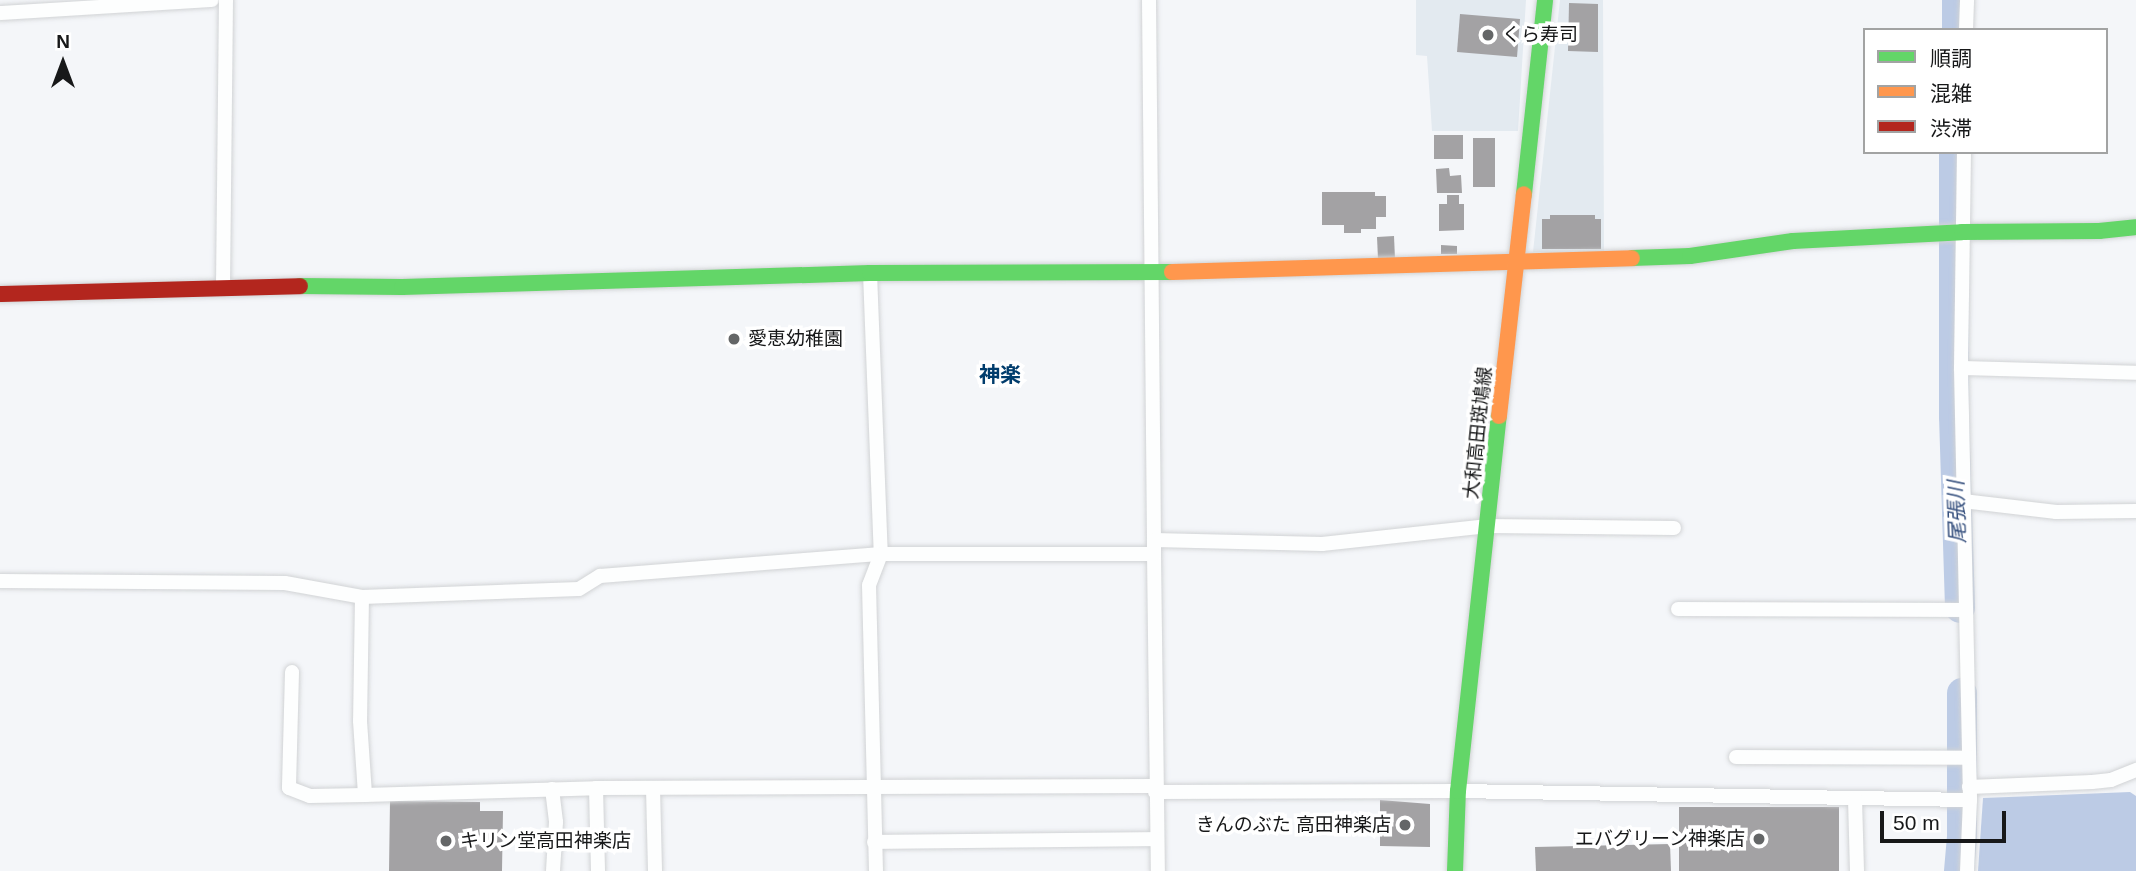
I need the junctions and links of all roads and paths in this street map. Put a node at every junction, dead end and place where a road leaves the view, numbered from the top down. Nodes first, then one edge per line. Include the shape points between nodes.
1 (212, 0) edge
2 (226, 0) edge
3 (1149, 0) edge
4 (1545, 0) edge
5 (1967, 0) edge
6 (40, 5) edge
7 (0, 13) edge
8 (1966, 28) edge
9 (1964, 154) edge
10 (2136, 228) edge
11 (1954, 234) junction
12 (1518, 262) junction
13 (870, 273) junction
14 (1152, 273) junction
15 (223, 286) junction
16 (0, 294) edge
17 (1961, 368) junction
18 (2136, 373) edge
19 (1963, 501) junction
20 (2136, 510) edge
21 (1488, 526) junction
22 (1674, 528) dead end
23 (1154, 547) junction
24 (881, 554) junction
25 (0, 581) edge
26 (362, 597) junction
27 (1678, 609) dead end
28 (1961, 610) junction
29 (292, 672) dead end
30 (1736, 757) dead end
31 (1963, 758) junction
32 (2136, 771) edge
33 (596, 788) junction
34 (653, 788) junction
35 (873, 788) junction
36 (552, 789) junction
37 (1155, 789) junction
38 (1458, 791) junction
39 (365, 795) junction
40 (1965, 797) junction
41 (1855, 799) junction
42 (1157, 839) junction
43 (874, 842) junction
44 (553, 871) edge
45 (598, 871) edge
46 (656, 871) edge
47 (876, 871) edge
48 (1157, 871) edge
49 (1455, 871) edge
50 (1857, 871) edge
51 (1967, 871) edge

1 - 6 street
2 - 15 street
3 - 14 street
4 - 12 street, 大和高田斑鳩線
5 - 8 street
6 - 7 street
9 - 11 street
10 - 11 street
11 - 12 street via 1769,242 1660,258
11 - 17 street
12 - 14 street
12 - 21 street, 大和高田斑鳩線
13 - 14 street
13 - 15 street via 402,287
13 - 24 street
14 - 23 street
15 - 16 street
17 - 18 street
17 - 19 street
19 - 20 street via 2056,512
19 - 28 street
21 - 22 street
21 - 23 street via 1322,544
21 - 38 street, 大和高田斑鳩線
23 - 24 street
23 - 37 street
24 - 26 street via 600,576 579,589
24 - 35 street via 869,585
25 - 26 street via 285,583
26 - 39 street via 360,721
27 - 28 street
28 - 31 street
29 - 39 street via 289,788 310,796
30 - 31 street
31 - 40 street
32 - 40 street via 2111,780
33 - 34 street
33 - 36 street
33 - 45 street
34 - 35 street
34 - 46 street
35 - 37 street
35 - 43 street
36 - 39 street
36 - 44 street via 556,822
37 - 38 street
37 - 42 street
38 - 41 street
38 - 49 street, 大和高田斑鳩線
40 - 41 street
40 - 51 street
41 - 50 street
42 - 43 street
42 - 48 street
43 - 47 street

